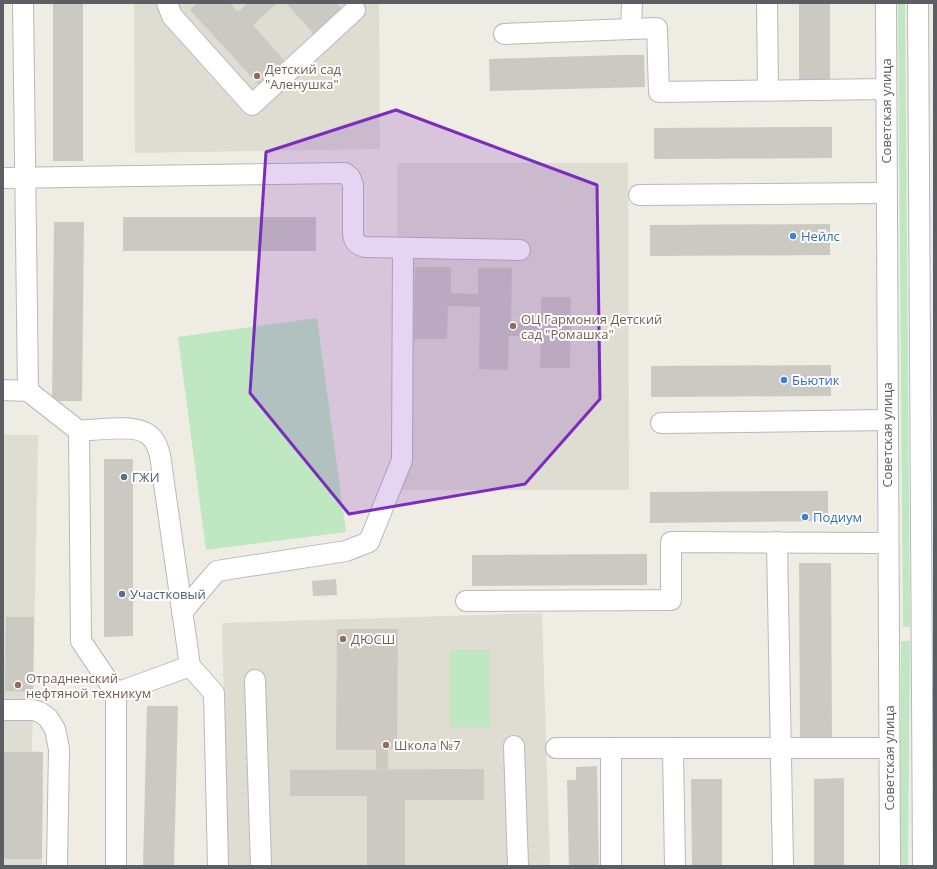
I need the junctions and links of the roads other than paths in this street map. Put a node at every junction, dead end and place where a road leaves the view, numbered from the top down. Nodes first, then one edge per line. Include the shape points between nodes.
1 (23, 3) edge
2 (167, 3) edge
3 (632, 3) edge
4 (767, 3) edge
5 (886, 3) edge
6 (918, 3) edge
7 (355, 10) dead end
8 (631, 29) junction
9 (504, 34) dead end
10 (768, 90) junction
11 (886, 90) junction
12 (927, 165) edge
13 (3, 178) edge
14 (26, 178) junction
15 (886, 192) junction
16 (639, 195) dead end
17 (403, 248) junction
18 (520, 250) dead end
19 (3, 390) edge
20 (28, 391) junction
21 (887, 420) junction
22 (661, 423) dead end
23 (79, 431) junction
24 (777, 542) junction
25 (887, 543) junction
26 (466, 601) dead end
27 (182, 612) junction
28 (190, 666) junction
29 (255, 680) dead end
30 (116, 693) junction
31 (3, 710) edge
32 (514, 746) dead end
33 (556, 748) dead end
34 (611, 748) junction
35 (673, 748) junction
36 (781, 748) junction
37 (889, 748) junction
38 (57, 866) edge
39 (116, 866) edge
40 (218, 866) edge
41 (261, 866) edge
42 (518, 866) edge
43 (611, 866) edge
44 (675, 866) edge
45 (783, 866) edge
46 (890, 866) edge
47 (923, 866) edge

1 - 14 street
2 - 7 street via 172,16 252,105
3 - 8 street
4 - 10 street
5 - 11 street, Советская улица
6 - 12 street
8 - 9 street
8 - 10 street via 657,28 659,92
10 - 11 street
11 - 15 street, Советская улица
12 - 47 street
13 - 14 street
14 - 17 street via 345,173 353,185 354,241 365,247
14 - 20 street
15 - 16 street
15 - 21 street, Советская улица
17 - 18 street
17 - 27 street via 402,460 369,542 346,551 217,571
19 - 20 street
20 - 23 street
21 - 22 street
21 - 25 street, Советская улица
23 - 27 street via 132,428 150,435 157,445
23 - 30 street via 81,640
24 - 25 street
24 - 26 street via 671,542 671,600
24 - 36 street
25 - 37 street, Советская улица
27 - 28 street
28 - 30 street
28 - 40 street via 214,693
29 - 41 street
30 - 39 street
31 - 38 street via 40,712 48,718 55,729 59,749
32 - 42 street
33 - 34 street
34 - 35 street
34 - 43 street
35 - 36 street
35 - 44 street
36 - 37 street
36 - 45 street
37 - 46 street, Советская улица

